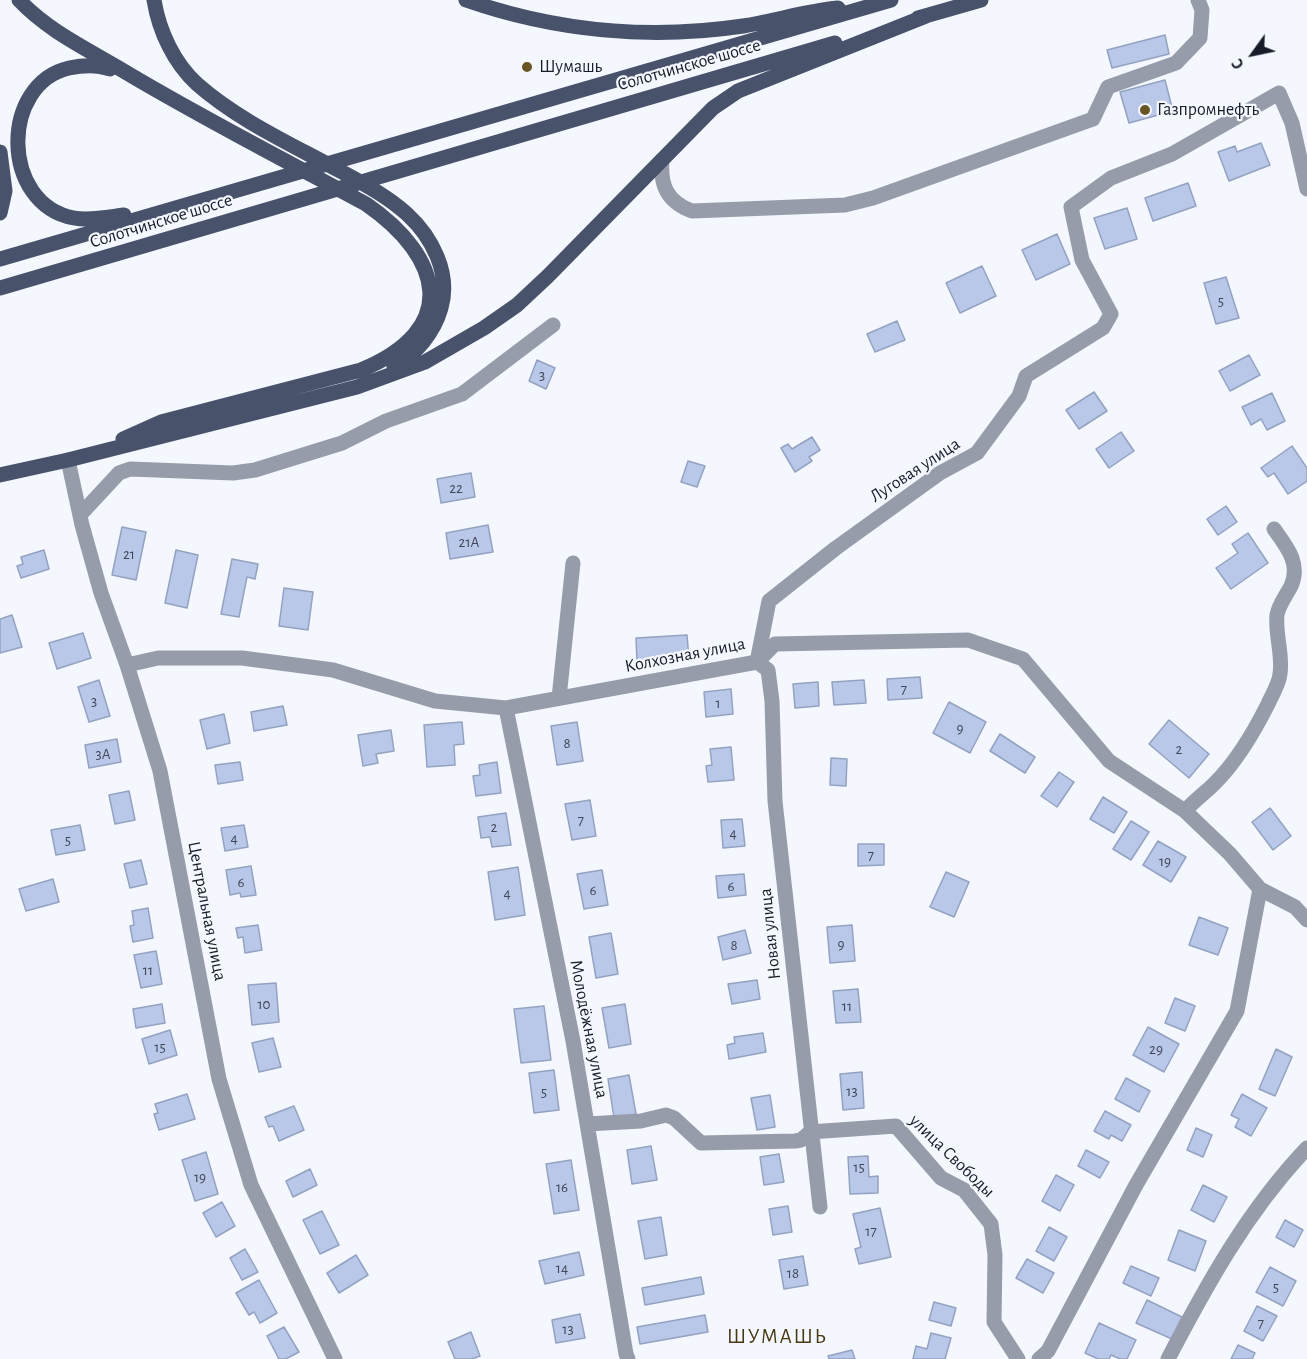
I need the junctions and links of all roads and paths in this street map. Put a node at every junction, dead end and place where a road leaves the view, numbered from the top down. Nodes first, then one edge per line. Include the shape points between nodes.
1 (19, 0) edge
2 (154, 0) edge
3 (466, 0) edge
4 (981, 0) edge
5 (1198, 0) edge
6 (888, 1) edge
7 (813, 5) edge
8 (926, 16) junction
9 (137, 80) junction
10 (0, 152) edge
11 (663, 160) junction
12 (1307, 189) edge
13 (169, 209) junction
14 (0, 213) edge
15 (0, 259) edge
16 (0, 288) edge
17 (553, 326) dead end
18 (357, 387) junction
19 (85, 456) junction
20 (68, 460) junction
21 (0, 475) edge
22 (80, 515) junction
23 (1274, 529) dead end
24 (573, 563) dead end
25 (757, 662) junction
26 (127, 665) junction
27 (559, 698) junction
28 (506, 708) junction
29 (1185, 811) junction
30 (1260, 889) junction
31 (1307, 920) edge
32 (586, 1124) junction
33 (810, 1132) junction
34 (1307, 1148) edge
35 (820, 1207) dead end
36 (336, 1359) edge
37 (628, 1359) edge
38 (1018, 1359) edge
39 (1039, 1359) edge
40 (1168, 1359) edge

1 - 9 main road via 66,38
2 - 18 main road via 174,56 195,82 229,109 376,191 419,227 438,256 444,297 425,340 404,361
3 - 7 main road via 500,12 560,24 638,33 745,26
4 - 8 main road, Солотчинское шоссе
5 - 11 street via 1202,10 1200,38 1176,63 1108,87 1093,119 873,198 845,205 692,211 674,202 668,193 661,175
6 - 7 main road
6 - 13 main road, Солотчинское шоссе
8 - 11 main road via 738,91 713,108
8 - 16 main road, Солотчинское шоссе
9 - 13 main road via 92,65 61,69 41,81 19,112 15,143 18,168 39,201 61,214 89,219
9 - 19 main road via 382,215 408,240 424,265 429,304 416,334 382,361 361,370 161,422
10 - 14 main road via 5,191
11 - 18 main road via 548,276 502,316 425,362
12 - 25 street, Луговая улица via 1292,123 1279,93 1172,154 1111,178 1071,207 1082,260 1111,314 1103,328 1026,376 1018,396 977,453 940,473 770,601
13 - 15 main road, Солотчинское шоссе
17 - 22 street via 462,394 386,421 342,443 255,471 119,473
18 - 19 main road
19 - 20 main road
20 - 21 main road
20 - 22 street, Центральная улица
22 - 26 street, Центральная улица via 101,593
23 - 29 street via 1295,566 1292,585 1277,614 1280,676 1241,752
24 - 27 street
25 - 27 street, Колхозная улица
25 - 29 street, Колхозная улица via 775,644 968,640 1023,659 1109,761
25 - 33 street, Новая улица via 768,670 772,701 774,801
26 - 28 street, Колхозная улица via 158,658 242,658 333,670 435,701
26 - 36 street, Центральная улица via 160,771 219,1078 256,1195
27 - 28 street, Колхозная улица
28 - 32 street, Молодёжная улица
29 - 30 street, Колхозная улица
30 - 31 street via 1295,906
30 - 39 street via 1237,1011 1136,1185 1048,1351
32 - 33 street via 641,1121 666,1115 697,1142 716,1144 795,1142
32 - 37 street, Молодёжная улица
33 - 35 street, Новая улица
33 - 38 street, улица Свободы via 896,1126 941,1178 964,1190 991,1224 995,1255 994,1322
34 - 40 street via 1242,1228 1206,1285

